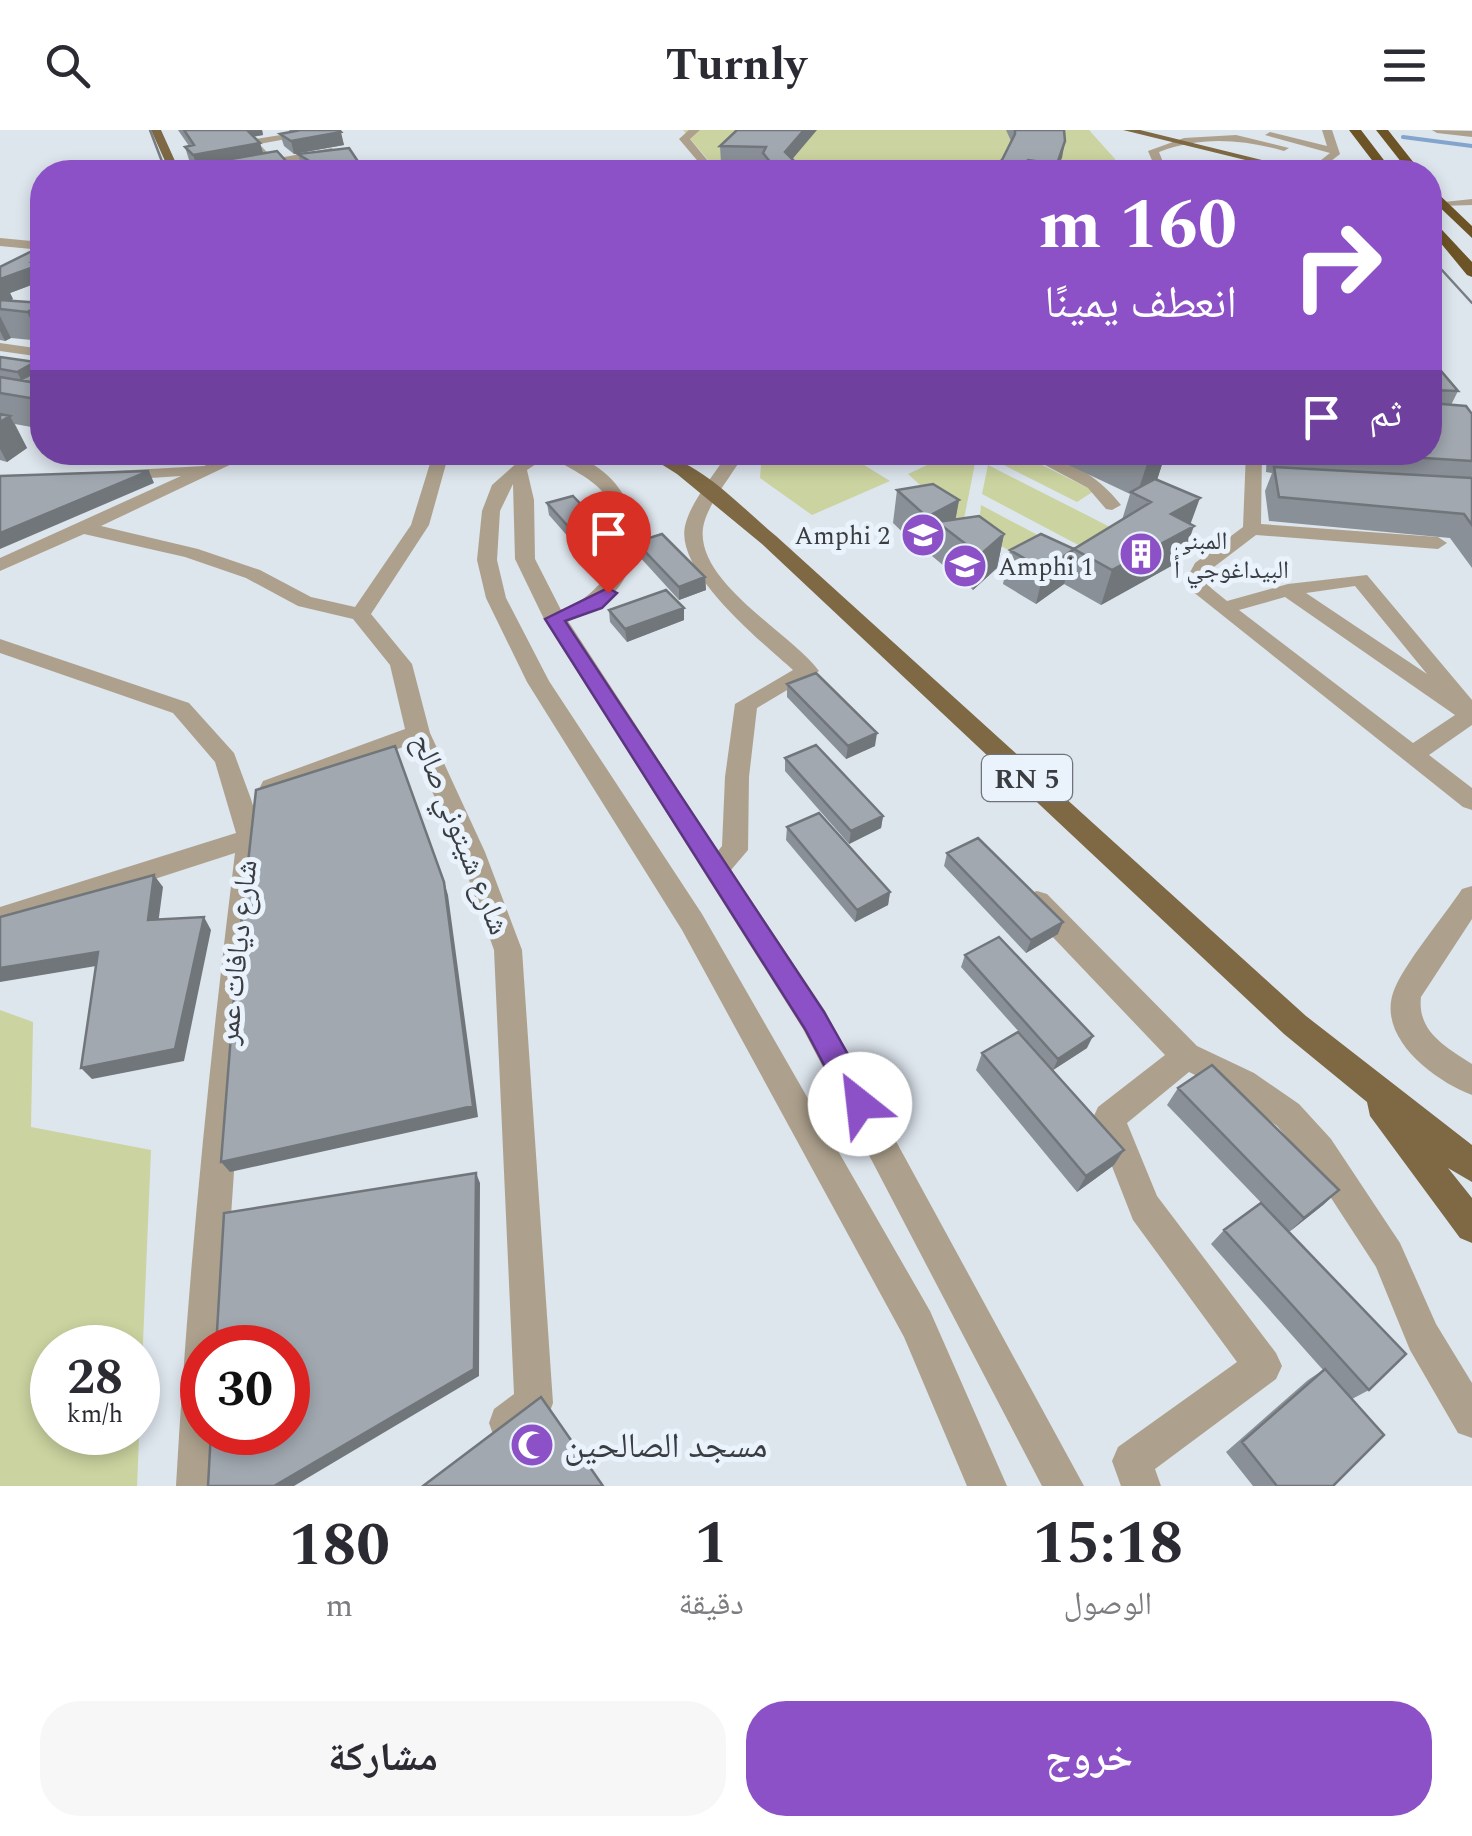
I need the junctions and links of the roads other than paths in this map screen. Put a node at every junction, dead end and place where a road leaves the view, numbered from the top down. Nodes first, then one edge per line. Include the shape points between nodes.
1 (156, 130) edge
2 (696, 130) edge
3 (1114, 130) edge
4 (1128, 130) edge
5 (1251, 130) edge
6 (1288, 130) edge
7 (1356, 130) edge
8 (1382, 130) edge
9 (1437, 130) edge
10 (1472, 134) edge
11 (340, 137) edge
12 (1329, 140) edge
13 (1202, 141) junction
14 (1268, 142) junction
15 (1174, 144) junction
16 (1219, 144) junction
17 (1284, 148) junction
18 (1268, 157) dead end
19 (169, 160) edge
20 (269, 160) edge
21 (280, 160) edge
22 (702, 160) edge
23 (1157, 160) edge
24 (1244, 160) edge
25 (1308, 160) edge
26 (1308, 160) edge
27 (1378, 160) edge
28 (1406, 160) edge
29 (1442, 202) edge
30 (1472, 202) edge
31 (1442, 203) edge
32 (1472, 234) edge
33 (1442, 236) edge
34 (0, 242) edge
35 (30, 248) edge
36 (1472, 272) edge
37 (0, 347) edge
38 (30, 351) edge
39 (217, 465) edge
40 (225, 465) edge
41 (434, 465) edge
42 (525, 465) edge
43 (574, 465) edge
44 (681, 465) edge
45 (730, 465) edge
46 (1056, 465) edge
47 (1258, 465) edge
48 (518, 470) junction
49 (92, 477) edge
50 (714, 495) junction
51 (1112, 505) dead end
52 (84, 528) junction
53 (1252, 529) junction
54 (1438, 543) edge
55 (525, 559) junction
56 (486, 560) junction
57 (0, 565) edge
58 (1288, 590) junction
59 (1226, 608) junction
60 (360, 614) junction
61 (554, 619) junction
62 (0, 646) edge
63 (1472, 715) edge
64 (418, 733) junction
65 (1413, 754) junction
66 (239, 799) junction
67 (1472, 800) edge
68 (250, 838) junction
69 (716, 870) junction
70 (1014, 878) edge
71 (1472, 896) edge
72 (0, 918) edge
73 (1186, 1056) junction
74 (1472, 1081) edge
75 (1370, 1089) junction
76 (1472, 1166) edge
77 (1472, 1226) edge
78 (205, 1325) edge
79 (1472, 1419) edge
80 (487, 1439) edge
81 (198, 1455) edge
82 (196, 1486) edge
83 (987, 1486) edge
84 (1064, 1486) edge
85 (1141, 1486) edge

1 - 19 main road
2 - 22 street via 684,138
3 - 15 main road
4 - 15 main road
5 - 12 street
6 - 12 street
7 - 27 highway
8 - 28 highway
9 - 10 street
11 - 20 street via 252,142
11 - 21 street
12 - 25 street
12 - 26 street
13 - 14 street
13 - 15 street
13 - 16 street
14 - 16 street
14 - 17 street
15 - 23 street via 1153,151
15 - 24 main road
16 - 17 street
17 - 18 street via 1292,152
29 - 30 street
31 - 32 highway
33 - 36 highway
34 - 35 street
37 - 38 street
39 - 49 street
40 - 52 street
41 - 60 street via 420,525
42 - 48 street
43 - 61 street via 621,504 623,555 608,593
44 - 50 main road, RN 5
45 - 50 street
46 - 51 street via 1094,484
47 - 53 street via 1263,481
48 - 55 street
48 - 56 street via 494,500
50 - 69 street via 694,529 698,554 733,601 808,671 746,704 735,850
50 - 75 main road, RN 5
52 - 57 street
52 - 60 street via 191,553 253,574 304,602
53 - 54 street
53 - 59 street via 1197,578 1202,591
55 - 56 street
55 - 61 street
56 - 83 street via 522,657 692,922 917,1324
58 - 59 street
58 - 63 street
58 - 63 street via 1360,579
59 - 65 street
60 - 64 street, شارع شيتوني صالح via 401,664
61 - 69 street
62 - 66 street, شارع ديافات عمر via 181,708 226,759
63 - 65 street
64 - 66 street
64 - 80 street, شارع شيتوني صالح via 508,950 534,1403
65 - 67 street
66 - 68 street, شارع ديافات عمر
68 - 72 street
68 - 78 street, شارع ديافات عمر
69 - 84 street via 814,1020
70 - 73 street
71 - 74 street via 1403,1008 1420,1043
73 - 79 street via 1243,1083 1288,1115 1319,1150 1388,1255 1423,1337
73 - 85 street via 1109,1118 1145,1208 1263,1366 1132,1461
75 - 76 main road
75 - 77 main road
81 - 82 street, شارع ديافات عمر

